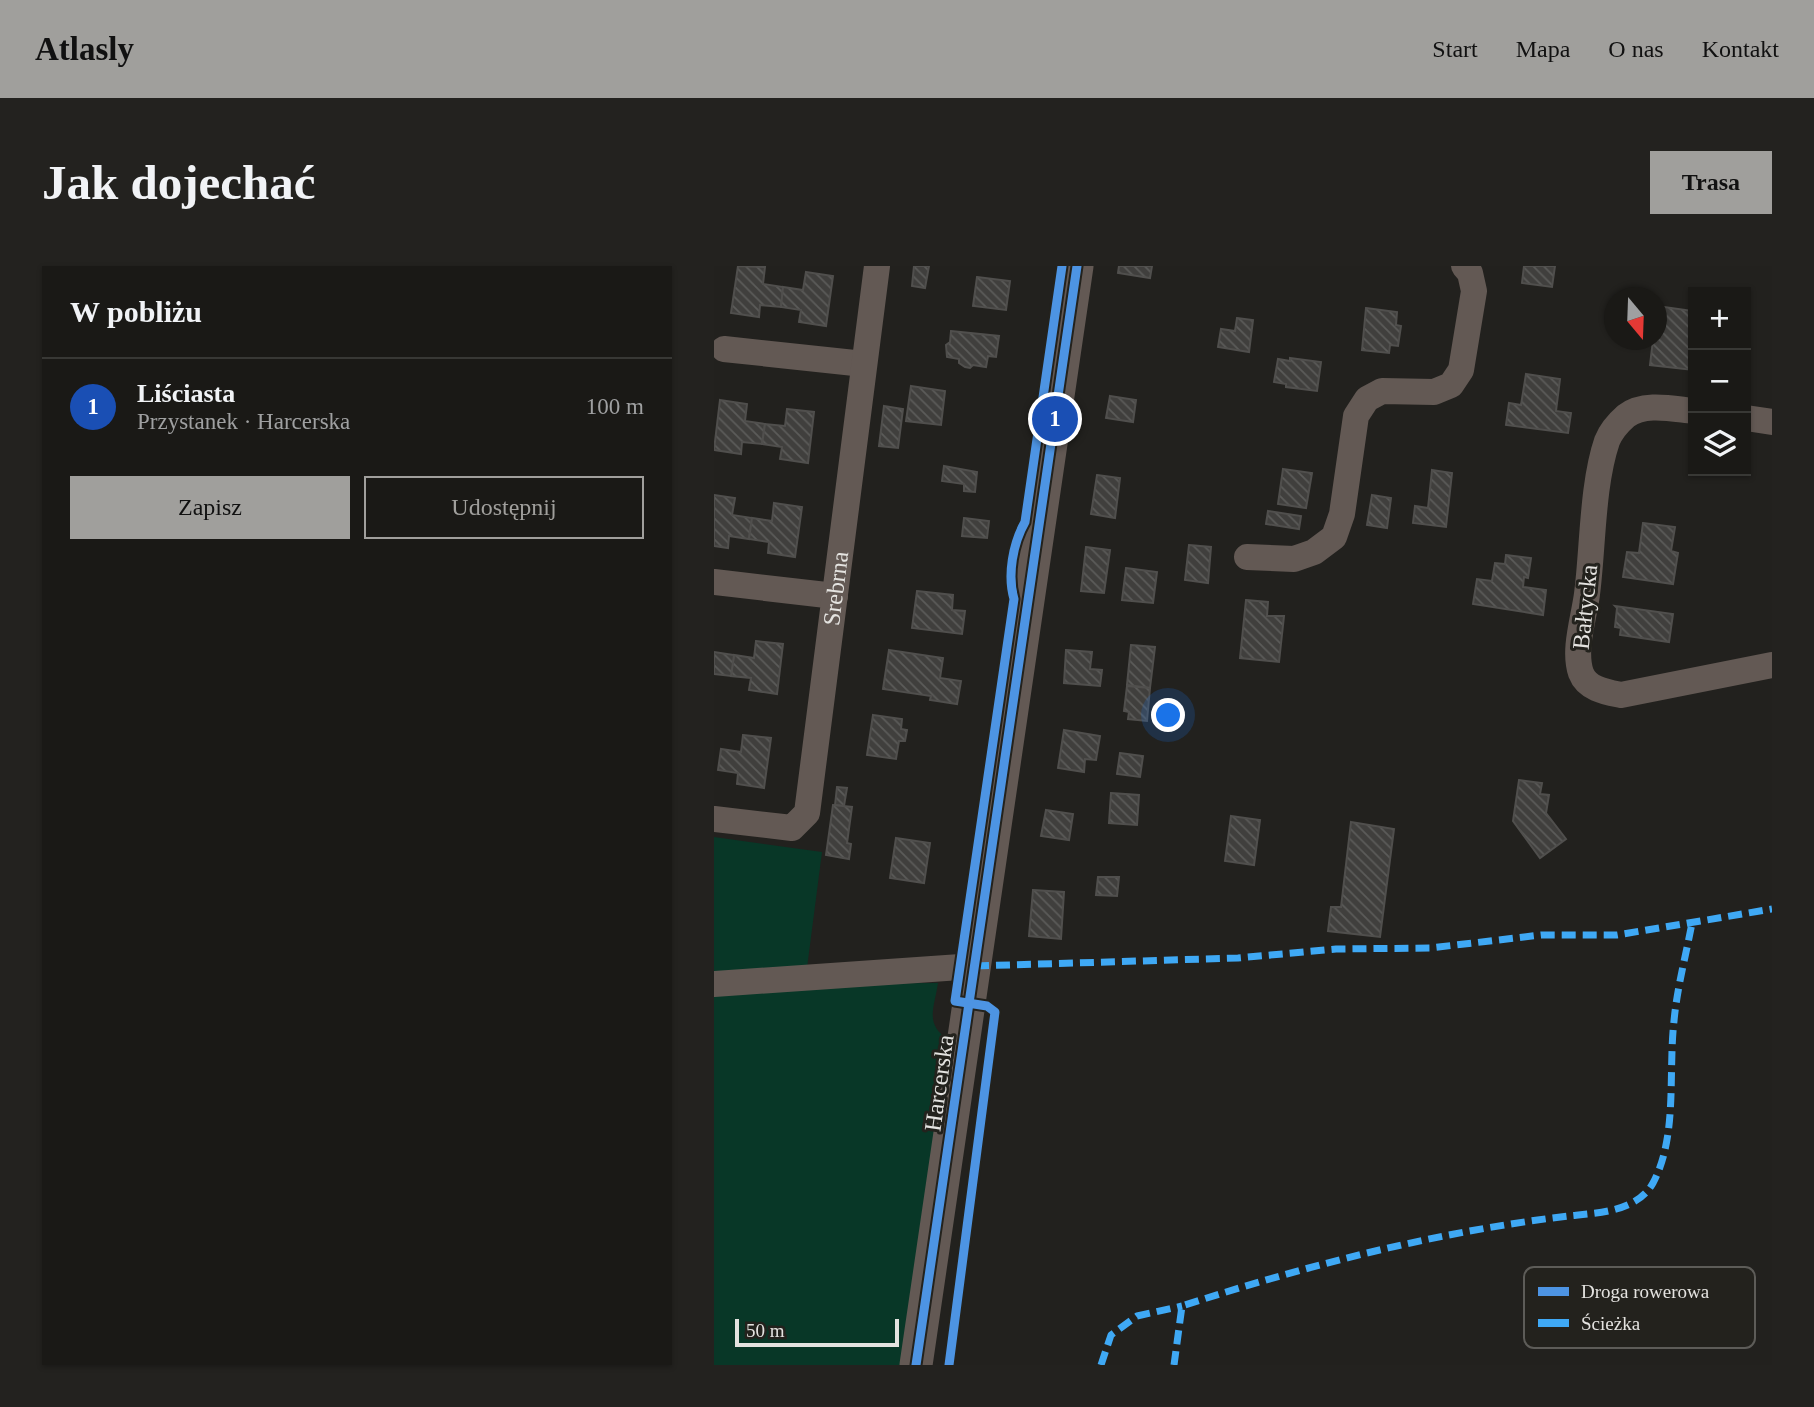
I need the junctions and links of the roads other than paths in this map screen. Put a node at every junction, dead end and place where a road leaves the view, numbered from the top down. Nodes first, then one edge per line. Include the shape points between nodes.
1 (877, 266) edge
2 (1077, 266) edge
3 (1464, 266) edge
4 (724, 349) dead end
5 (864, 364) junction
6 (1688, 410) edge
7 (1751, 419) edge
8 (1772, 422) edge
9 (1247, 557) dead end
10 (714, 582) edge
11 (835, 596) junction
12 (1772, 665) edge
13 (714, 820) edge
14 (975, 966) junction
15 (714, 984) edge
16 (916, 1365) edge

1 - 5 street, Srebrna
2 - 14 street, Harcerska
3 - 9 street via 1474,291 1461,370 1451,385 1433,392 1382,391 1367,399 1356,416 1342,514 1334,537 1314,552 1294,559
4 - 5 street
5 - 11 street, Srebrna
6 - 12 street, Bałtycka via 1657,407 1629,414 1608,441 1595,504 1578,659 1582,676 1596,690 1620,695
7 - 8 street
10 - 11 street
11 - 13 street, Srebrna via 807,813 792,828
14 - 15 street
14 - 16 street, Harcerska

